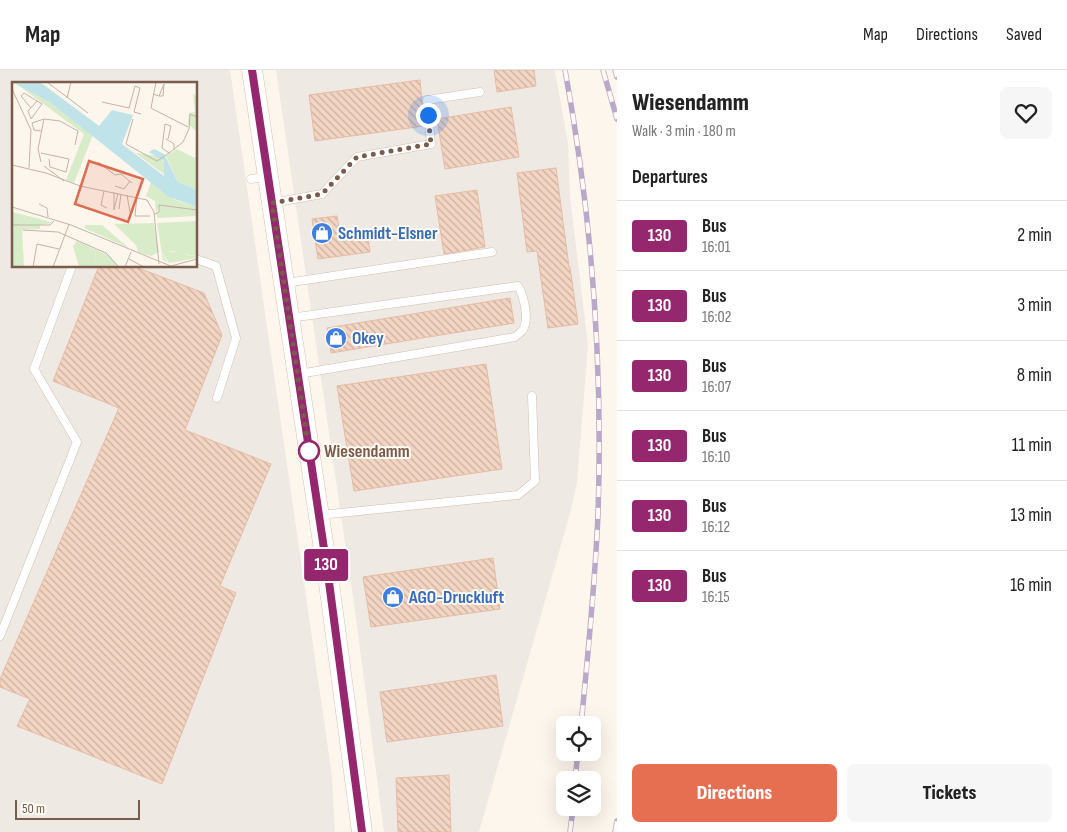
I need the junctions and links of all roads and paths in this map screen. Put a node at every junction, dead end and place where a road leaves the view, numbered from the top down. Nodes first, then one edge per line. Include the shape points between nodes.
1 (252, 70) edge
2 (480, 92) dead end
3 (272, 203) junction
4 (492, 252) dead end
5 (198, 260) edge
6 (71, 268) edge
7 (284, 283) junction
8 (289, 318) junction
9 (297, 374) junction
10 (532, 396) dead end
11 (217, 398) dead end
12 (318, 515) junction
13 (0, 636) edge
14 (362, 832) edge

1 - 3 street via 260,178
2 - 3 lane via 426,100 431,144 357,157 322,194
3 - 7 street
4 - 7 lane
5 - 11 lane via 216,266 236,338
6 - 13 lane via 34,368 77,442
7 - 8 street
8 - 9 street
8 - 9 lane via 518,286 525,309 523,330 515,337
9 - 12 street
10 - 12 lane via 535,481 518,495
12 - 14 street

